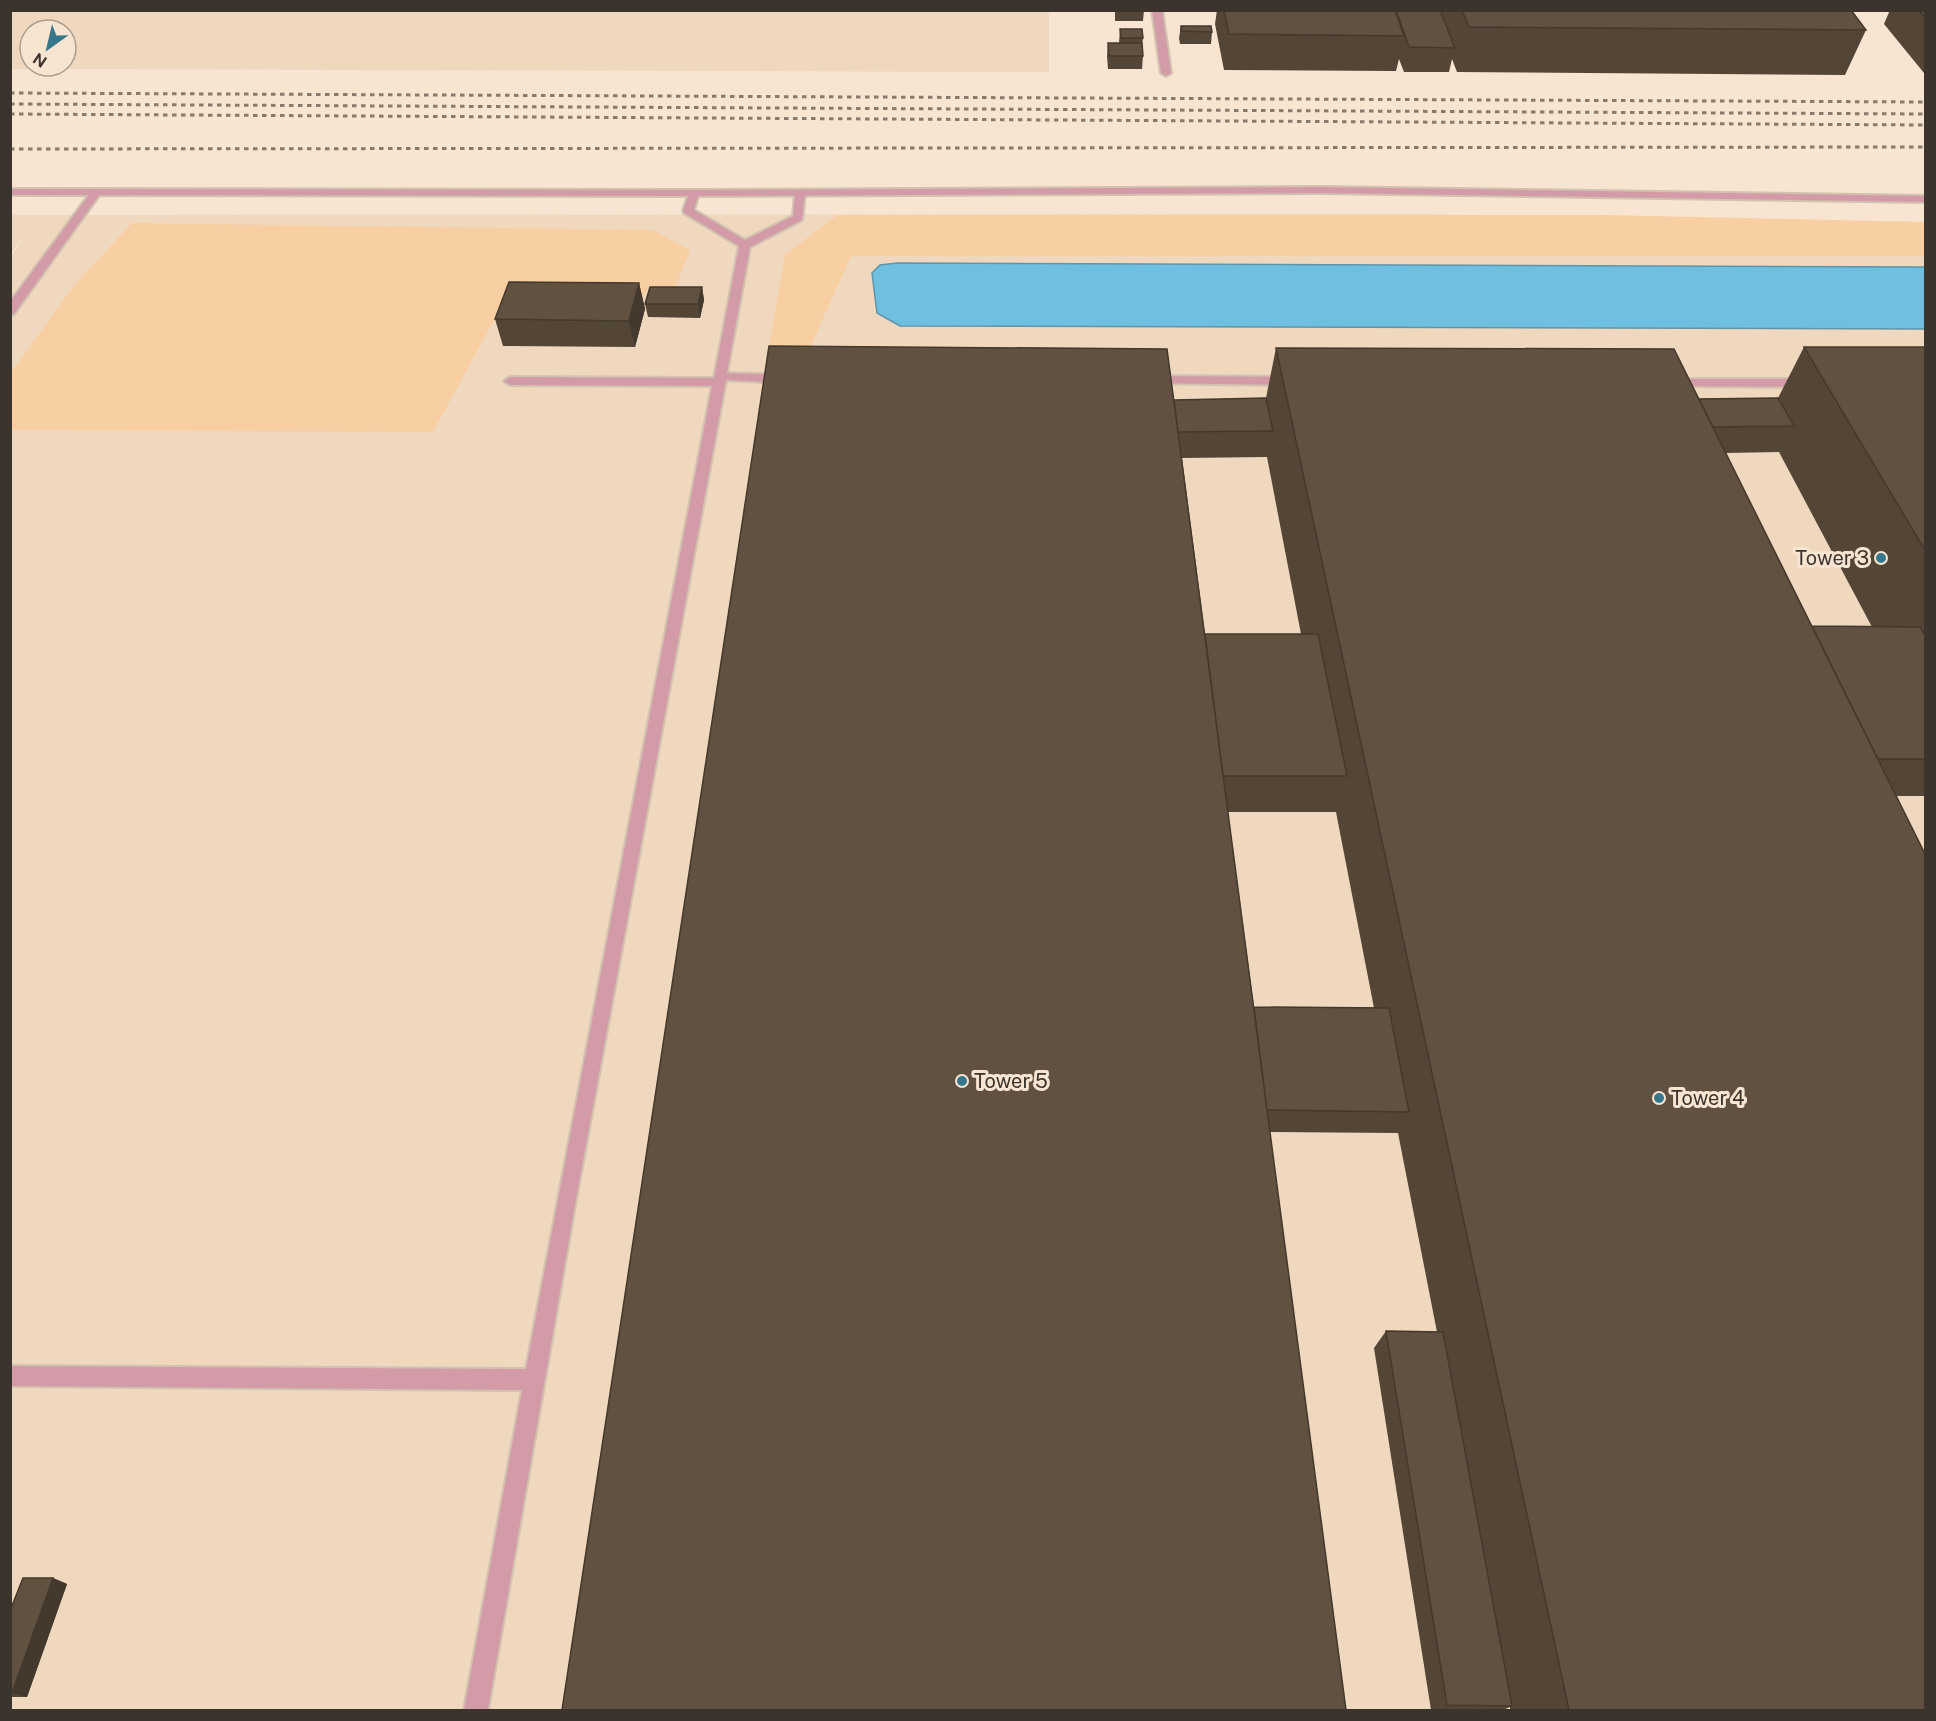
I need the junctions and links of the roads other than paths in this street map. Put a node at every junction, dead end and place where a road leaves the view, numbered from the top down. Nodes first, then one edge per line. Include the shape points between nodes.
1 (1157, 10) edge
2 (1166, 73) dead end
3 (10, 192) edge
4 (694, 193) junction
5 (800, 193) junction
6 (94, 194) junction
7 (1926, 199) edge
8 (745, 245) junction
9 (10, 311) edge
10 (720, 379) junction
11 (804, 379) edge
12 (1138, 380) edge
13 (510, 381) dead end
14 (1305, 381) edge
15 (1651, 383) edge
16 (1818, 384) edge
17 (10, 1376) edge
18 (533, 1380) junction
19 (476, 1710) edge

1 - 2 street
3 - 6 street
4 - 5 street
4 - 6 street
4 - 8 street via 688,211
5 - 7 street via 1322,190
5 - 8 street via 798,218
6 - 9 street
8 - 10 street
10 - 11 street
10 - 13 street
10 - 18 street
12 - 14 street
15 - 16 street
17 - 18 street
18 - 19 street

